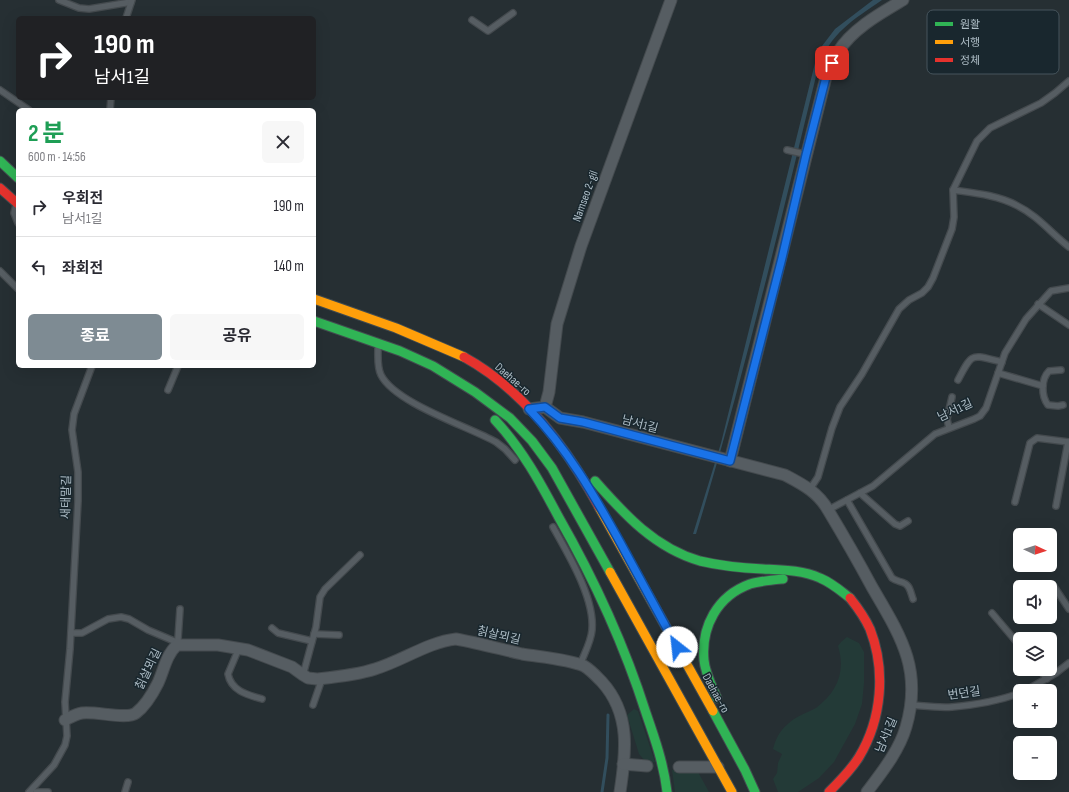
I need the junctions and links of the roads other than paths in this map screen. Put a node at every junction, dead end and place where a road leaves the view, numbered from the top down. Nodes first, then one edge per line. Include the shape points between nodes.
1 (59, 0) edge
2 (671, 0) edge
3 (904, 0) edge
4 (132, 1) edge
5 (513, 13) dead end
6 (127, 16) edge
7 (472, 20) dead end
8 (1069, 81) edge
9 (0, 90) edge
10 (26, 108) edge
11 (787, 150) dead end
12 (800, 153) dead end
13 (0, 161) edge
14 (16, 176) edge
15 (0, 188) edge
16 (953, 190) junction
17 (16, 203) edge
18 (16, 207) edge
19 (16, 218) edge
20 (1069, 247) edge
21 (0, 271) edge
22 (16, 287) edge
23 (1069, 288) edge
24 (316, 300) edge
25 (1038, 304) junction
26 (316, 322) edge
27 (1069, 325) edge
28 (378, 343) junction
29 (1002, 362) junction
30 (91, 368) edge
31 (177, 368) edge
32 (1061, 370) dead end
33 (998, 373) junction
34 (449, 375) junction
35 (958, 380) dead end
36 (1043, 386) junction
37 (168, 390) dead end
38 (952, 397) dead end
39 (1063, 405) dead end
40 (545, 407) junction
41 (529, 409) junction
42 (949, 428) junction
43 (557, 441) junction
44 (1068, 442) edge
45 (728, 460) junction
46 (517, 463) dead end
47 (810, 489) junction
48 (860, 493) junction
49 (847, 500) junction
50 (1015, 502) dead end
51 (1056, 506) dead end
52 (828, 510) junction
53 (908, 521) dead end
54 (551, 522) dead end
55 (360, 555) dead end
56 (797, 581) dead end
57 (823, 590) dead end
58 (1057, 592) edge
59 (832, 596) dead end
60 (913, 599) dead end
61 (180, 609) dead end
62 (1069, 609) edge
63 (992, 613) dead end
64 (854, 618) dead end
65 (272, 628) dead end
66 (71, 633) junction
67 (314, 634) junction
68 (339, 635) dead end
69 (1013, 638) edge
70 (312, 641) junction
71 (177, 645) junction
72 (239, 648) junction
73 (1069, 663) edge
74 (580, 665) junction
75 (303, 675) junction
76 (322, 678) junction
77 (1047, 678) joint
78 (1037, 684) edge
79 (1013, 695) edge
80 (262, 700) dead end
81 (313, 705) dead end
82 (911, 705) junction
83 (65, 720) junction
84 (623, 764) junction
85 (647, 766) dead end
86 (679, 767) dead end
87 (718, 767) junction
88 (745, 770) junction
89 (128, 782) dead end
90 (826, 788) edge
91 (29, 792) edge
92 (36, 792) edge
93 (48, 792) edge
94 (125, 792) edge
95 (620, 792) edge
96 (667, 792) edge
97 (732, 792) edge
98 (755, 792) edge
99 (867, 792) edge

1 - 4 lane via 89,9
2 - 40 street, Namseo 2-gil via 581,246 557,324
3 - 45 street via 882,12 848,40 839,50 826,77
4 - 6 lane
5 - 7 lane via 488,31
8 - 16 lane via 1041,102 990,128 977,141
9 - 10 lane
11 - 12 lane
13 - 14 highway
15 - 17 highway
16 - 20 lane via 987,195 1016,204
16 - 47 lane via 952,229 933,278 922,293 899,309 840,407 818,477
18 - 19 lane
21 - 22 lane
23 - 25 lane, 남서1길 via 1051,291
24 - 41 highway, Daehae-ro via 451,351 486,372
25 - 27 lane
25 - 29 lane, 남서1길 via 1004,353
26 - 28 highway
28 - 34 highway
28 - 46 lane via 380,373 392,388 410,401 496,442
29 - 33 lane, 남서1길
29 - 35 lane via 974,357 969,360
30 - 66 lane, 새태말길 via 74,414 72,430 78,472 78,500
31 - 37 lane
32 - 36 lane via 1049,371 1045,375
33 - 36 lane
33 - 42 lane, 남서1길 via 986,408 980,416
34 - 87 highway via 510,418 532,441 552,468
34 - 96 highway via 497,422 522,453 567,530 595,584 628,660 643,701
36 - 39 lane via 1044,398 1048,404
38 - 42 lane via 947,419
40 - 41 street
40 - 45 street, 남서1길 via 560,418
41 - 43 highway, Daehae-ro
42 - 48 lane, 남서1길 via 935,434 882,479
43 - 88 highway, Daehae-ro via 610,524
43 - 90 highway via 632,522 667,548 716,565 790,570 822,578 841,590 857,606 869,625 877,648 880,674 879,703 873,728 863,752 846,776
44 - 50 lane via 1037,438 1030,443
44 - 51 lane
45 - 47 street, 남서1길 via 785,475
47 - 52 street, 남서1길
48 - 49 lane, 남서1길
48 - 53 lane via 895,524 900,526
49 - 52 lane, 남서1길
49 - 60 lane via 892,578 906,583
52 - 82 street, 남서1길 via 895,626 905,649 911,674
54 - 74 lane via 581,582 592,617 592,632
55 - 67 lane via 320,597
56 - 88 highway via 762,580 741,588 722,601 706,628 703,649 707,674
57 - 59 highway
58 - 62 lane
61 - 71 lane
63 - 69 lane
64 - 90 highway via 865,638 872,666 870,707 856,746
65 - 70 lane via 278,633
66 - 71 lane via 82,633 108,619 121,617 129,618 174,641
66 - 83 lane, 새태말길 via 64,702
67 - 68 lane
67 - 70 lane
70 - 75 lane
71 - 72 street, 칡살뫼길
71 - 83 street, 칡살뫼길 via 172,650 158,684 137,712 131,716 80,713
72 - 75 street, 칡살뫼길 via 292,667
72 - 80 lane via 228,674 229,678 235,688
73 - 77 lane
74 - 76 street, 칡살뫼길 via 456,639 420,650 374,670
74 - 84 street, 칡살뫼길 via 593,673 615,699 624,732
75 - 76 street, 칡살뫼길 via 308,678
76 - 81 lane
77 - 78 lane
79 - 82 lane, 번던길 via 952,707
82 - 99 street, 남서1길 via 906,728 898,746
83 - 91 lane, 새태말길 via 67,736 63,749 54,765
84 - 85 street
84 - 95 street, 칡살뫼길
86 - 87 street
87 - 97 highway
88 - 98 highway, Daehae-ro
89 - 94 lane
92 - 93 lane

